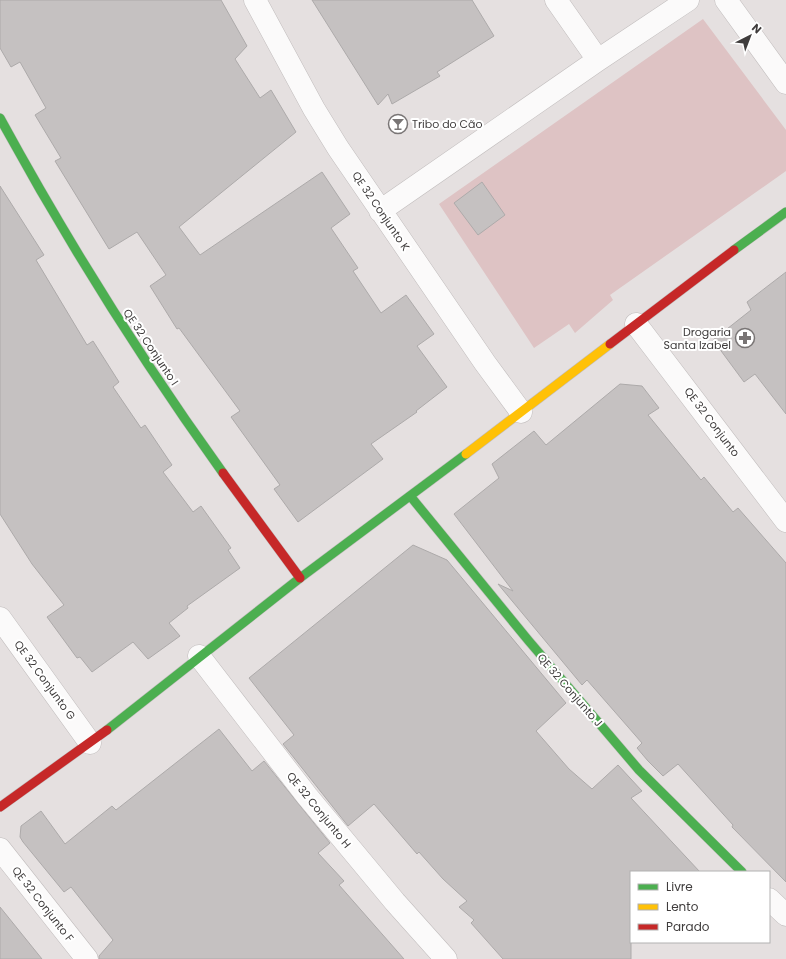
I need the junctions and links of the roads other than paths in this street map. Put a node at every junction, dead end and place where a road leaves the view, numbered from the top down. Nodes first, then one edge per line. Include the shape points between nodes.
1 (255, 0) edge
2 (556, 0) edge
3 (688, 0) edge
4 (726, 0) edge
5 (598, 60) junction
6 (786, 83) edge
7 (0, 118) edge
8 (380, 211) junction
9 (786, 212) edge
10 (636, 324) junction
11 (521, 412) junction
12 (411, 497) junction
13 (786, 521) edge
14 (300, 578) junction
15 (0, 618) edge
16 (199, 656) junction
17 (90, 743) junction
18 (0, 807) edge
19 (0, 849) edge
20 (741, 871) edge
21 (770, 899) edge
22 (786, 915) edge
23 (87, 959) edge
24 (446, 959) edge

1 - 8 street, QE 32 Conjunto K via 314,109
2 - 5 street
3 - 5 street
4 - 6 street
5 - 8 street
7 - 14 street, QE 32 Conjunto I via 115,315 186,421
8 - 11 street, QE 32 Conjunto K via 484,363
9 - 10 street
10 - 11 street
10 - 13 street, QE 32 Conjunto
11 - 12 street
12 - 14 street
12 - 20 street, QE 32 Conjunto J via 639,770
14 - 16 street
15 - 17 street, QE 32 Conjunto G
16 - 17 street
16 - 24 street, QE 32 Conjunto H via 307,796
17 - 18 street
19 - 23 street, QE 32 Conjunto F
21 - 22 street

